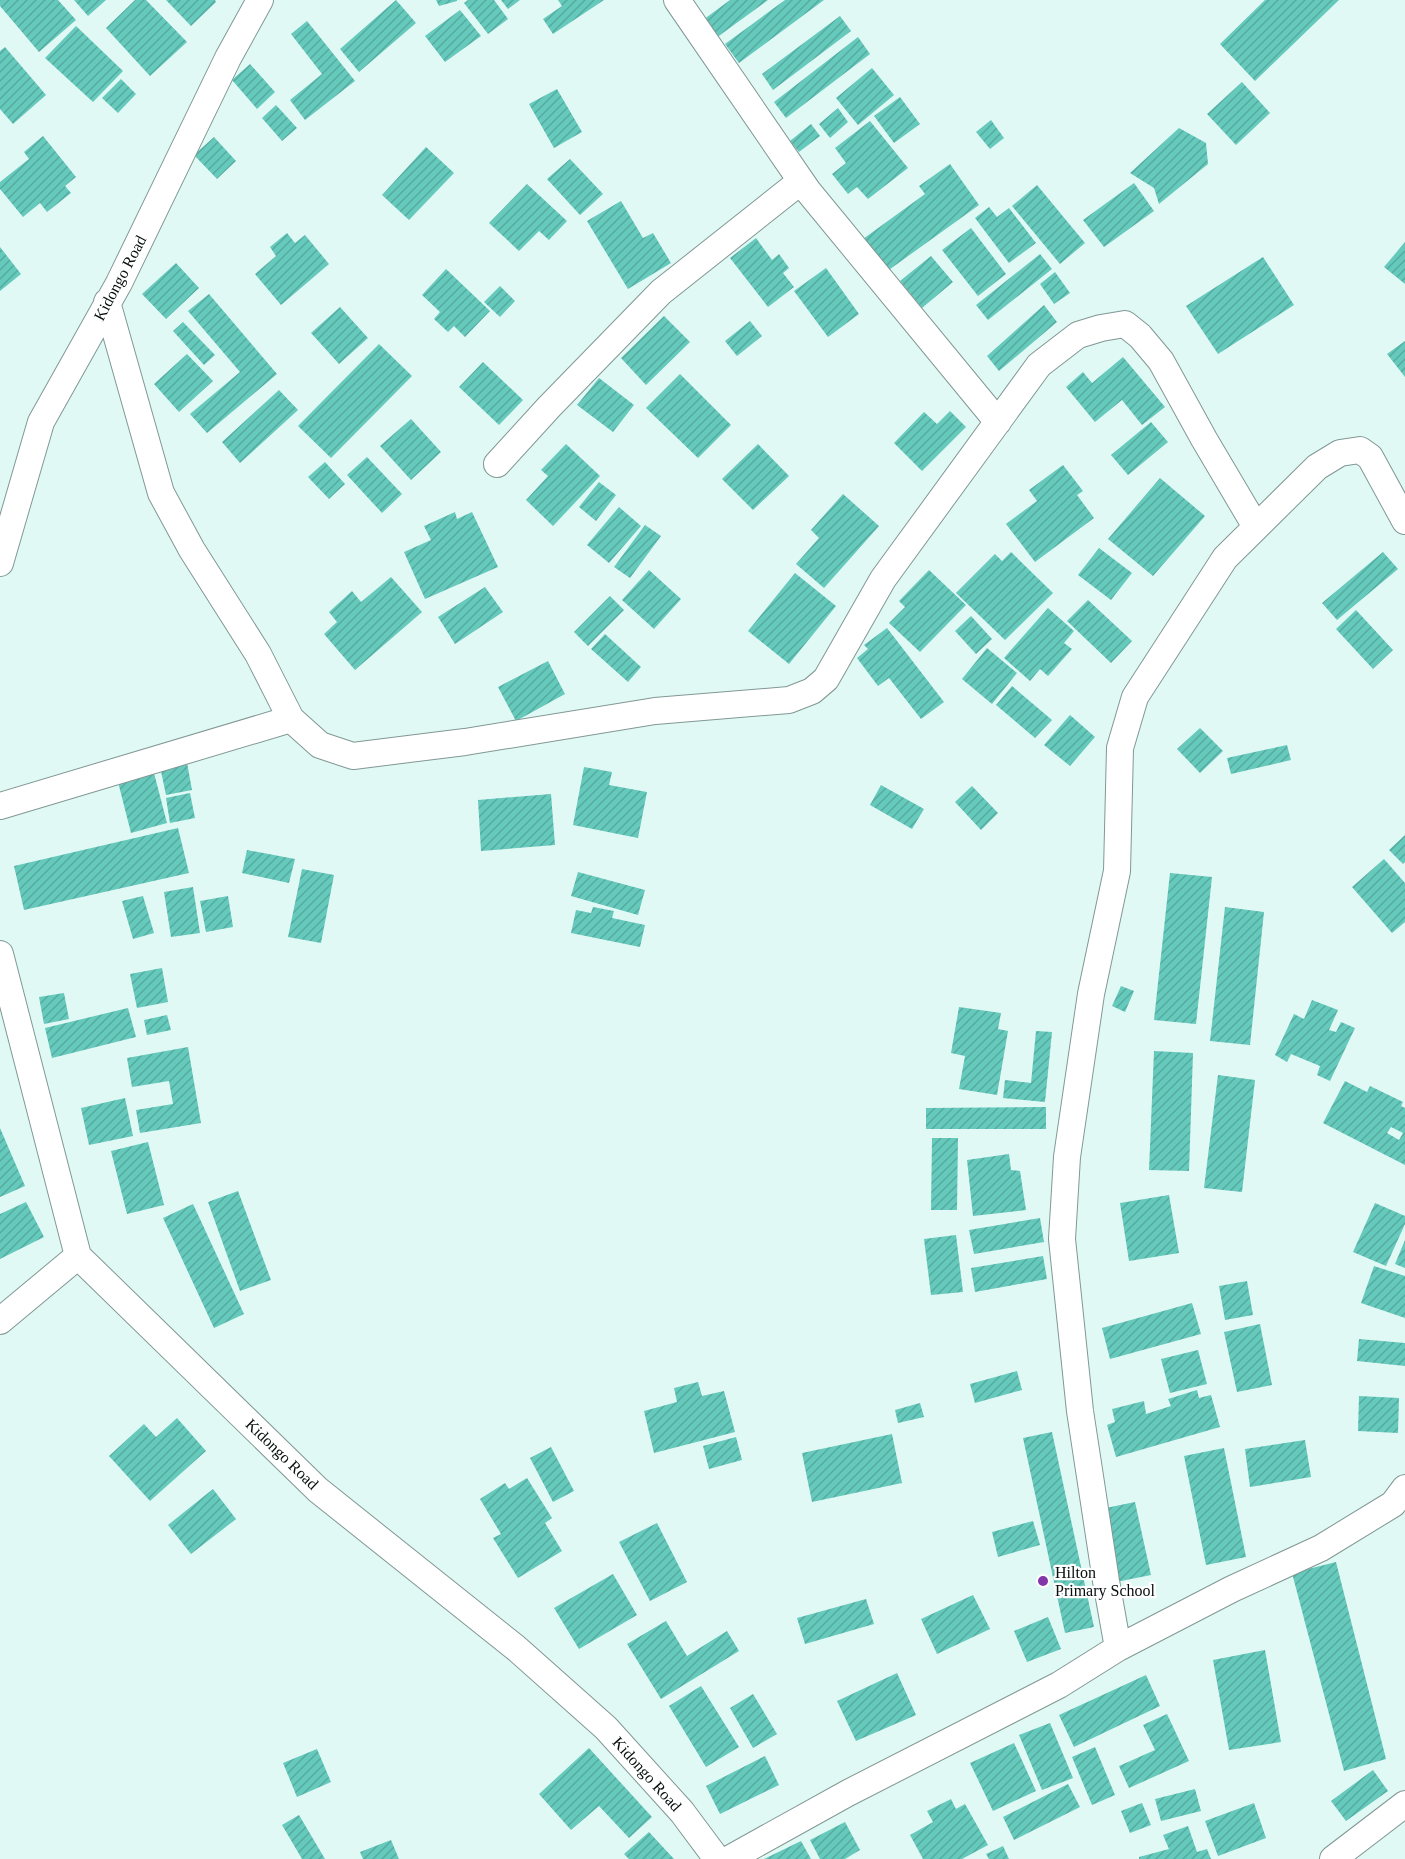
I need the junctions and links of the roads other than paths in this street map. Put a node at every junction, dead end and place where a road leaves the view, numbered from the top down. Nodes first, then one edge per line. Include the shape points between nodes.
1 (260, 0) edge
2 (678, 0) edge
3 (801, 181) junction
4 (107, 302) junction
5 (998, 422) junction
6 (497, 464) dead end
7 (1405, 521) edge
8 (1256, 527) junction
9 (0, 563) edge
10 (291, 719) junction
11 (0, 806) edge
12 (0, 954) edge
13 (78, 1256) junction
14 (0, 1321) edge
15 (1405, 1488) edge
16 (1118, 1648) junction
17 (1405, 1804) edge
18 (717, 1859) edge
19 (729, 1859) edge
20 (1333, 1859) edge

1 - 4 street, Kidongo Road
2 - 3 street
3 - 5 street
3 - 6 street via 661,292
4 - 9 street, Kidongo Road via 41,422
4 - 10 street via 161,493 258,654
5 - 8 street via 1040,365 1078,334 1125,324 1161,360
5 - 10 street via 883,579 826,679 812,692 789,700 655,711 354,756 320,745
7 - 8 street via 1370,457 1359,450 1340,453 1317,467
8 - 16 street via 1225,558 1136,697 1120,748 1117,871 1091,994 1067,1157 1063,1251 1080,1411
10 - 11 street
12 - 13 street
13 - 14 street
13 - 18 street, Kidongo Road via 318,1490 516,1648 606,1728 682,1812
15 - 16 street via 1393,1504 1321,1548
16 - 19 street via 1059,1685
17 - 20 street

